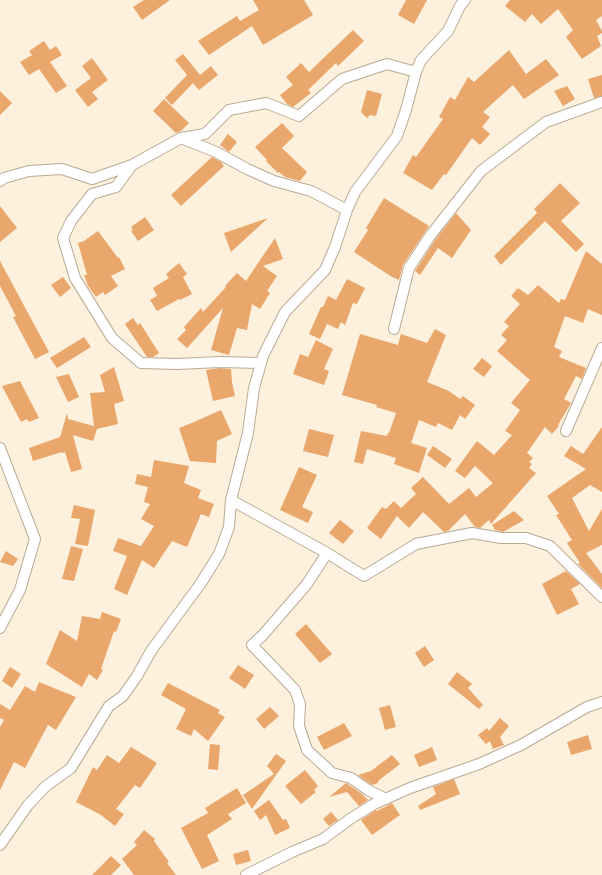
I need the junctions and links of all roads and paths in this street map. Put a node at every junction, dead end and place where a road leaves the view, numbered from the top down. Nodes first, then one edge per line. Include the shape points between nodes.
1 (465, 0) edge
2 (416, 72) junction
3 (602, 102) edge
4 (181, 138) junction
5 (132, 165) junction
6 (0, 181) edge
7 (347, 210) junction
8 (394, 329) dead end
9 (602, 348) edge
10 (260, 363) junction
11 (566, 431) dead end
12 (0, 448) edge
13 (231, 500) junction
14 (327, 553) junction
15 (602, 596) edge
16 (0, 628) edge
17 (602, 702) edge
18 (386, 798) junction
19 (0, 845) edge
20 (246, 875) edge

1 - 2 street via 448,31 421,60
2 - 4 street via 386,64 342,79 299,116 266,102 229,110 205,134
2 - 7 street via 397,136 355,192
3 - 8 street via 546,122 481,171 430,236 409,268
4 - 5 street
4 - 7 street via 274,181 311,191
5 - 6 street via 92,179 62,169 29,171
5 - 10 street via 116,187 92,194 71,221 63,238 75,278 112,338 142,363
7 - 10 street via 325,270 285,312
9 - 11 street
10 - 13 street via 248,433
12 - 16 street via 35,539 20,590
13 - 14 street
13 - 19 street via 230,527 219,554 201,583 151,651 123,696 109,706 71,768 45,787 28,805
14 - 15 street via 364,576 416,544 472,533 501,538 526,538 550,546
14 - 18 street via 307,584 252,645 295,690 300,704 299,726 307,750 332,773 351,778
17 - 18 street via 587,707 521,745 479,764
18 - 20 street via 350,819 323,839

